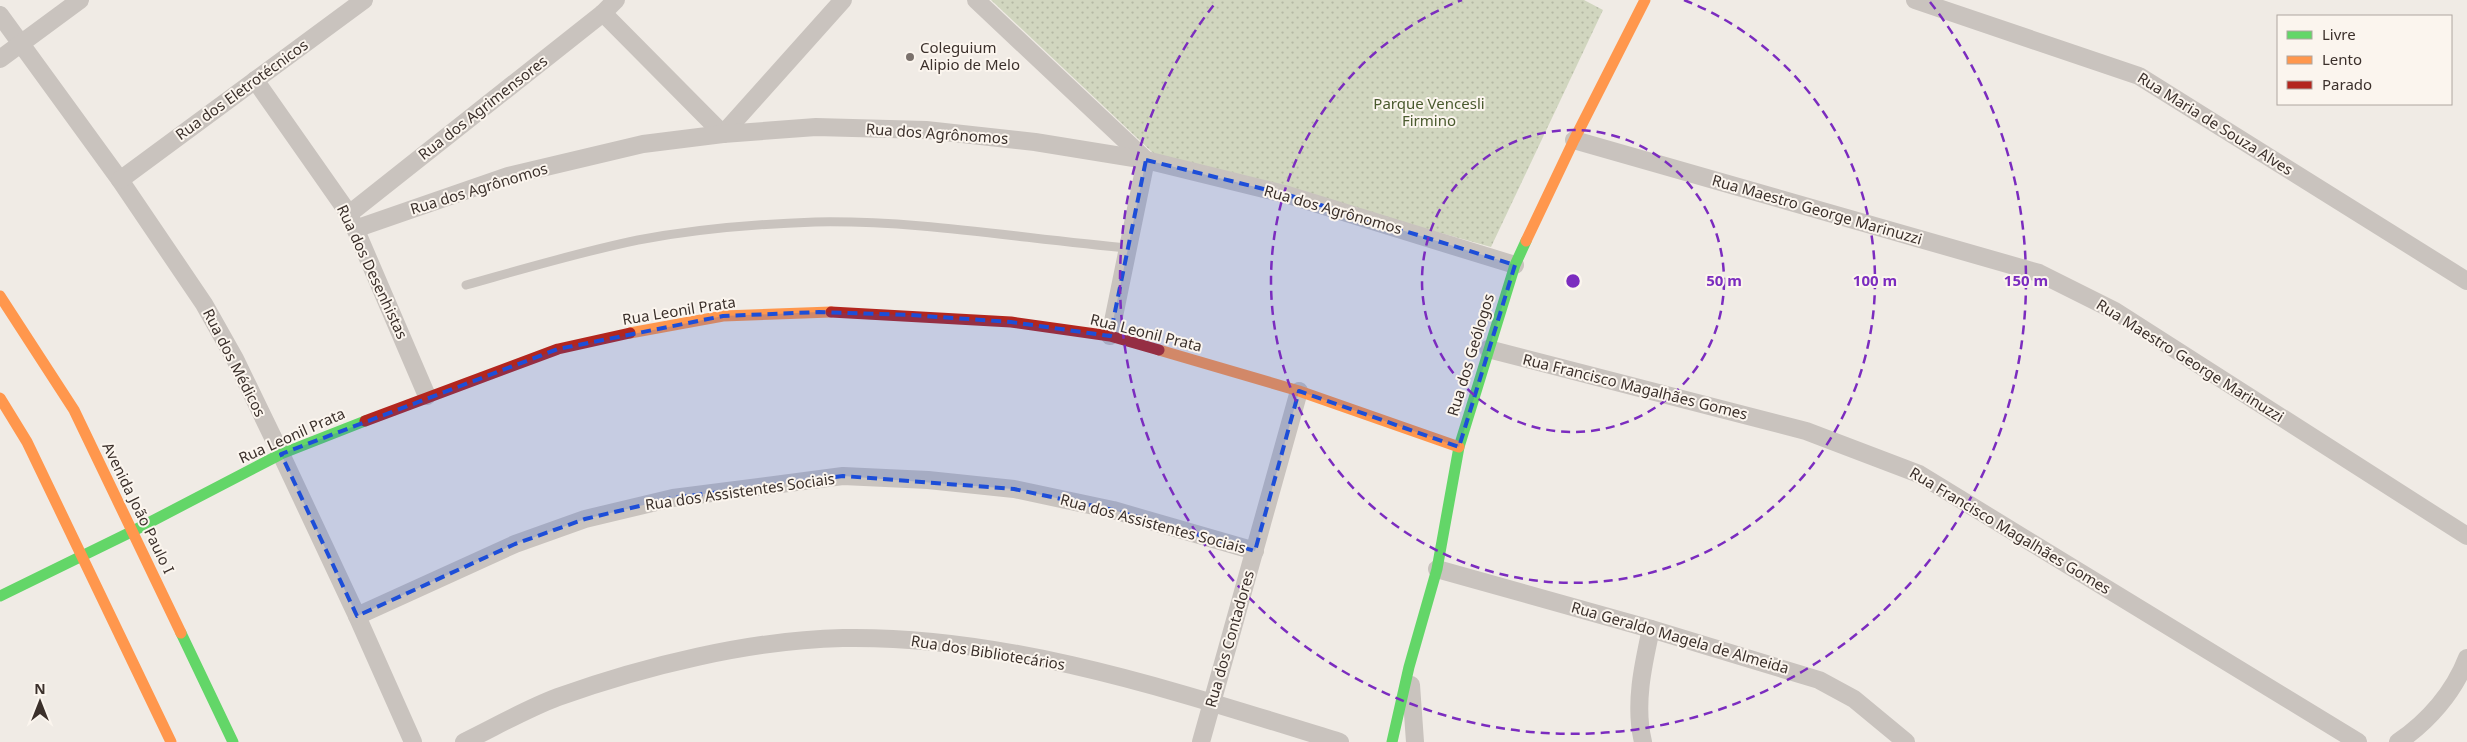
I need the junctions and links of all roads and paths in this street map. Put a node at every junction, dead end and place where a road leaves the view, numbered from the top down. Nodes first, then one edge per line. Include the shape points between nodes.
1 (80, 0) edge
2 (364, 0) edge
3 (616, 0) edge
4 (843, 0) edge
5 (976, 0) edge
6 (1915, 0) edge
7 (1639, 2) edge
8 (603, 13) junction
9 (0, 15) edge
10 (22, 43) junction
11 (0, 60) edge
12 (255, 80) junction
13 (723, 134) junction
14 (1574, 140) junction
15 (1146, 160) junction
16 (120, 180) junction
17 (352, 222) junction
18 (1128, 248) junction
19 (1515, 265) junction
20 (2467, 281) edge
21 (466, 285) dead end
22 (0, 296) edge
23 (1110, 336) junction
24 (1488, 350) junction
25 (1299, 391) junction
26 (427, 396) junction
27 (0, 398) edge
28 (1458, 447) junction
29 (281, 454) junction
30 (134, 532) junction
31 (2467, 536) edge
32 (1255, 551) junction
33 (81, 556) junction
34 (1437, 568) junction
35 (0, 596) edge
36 (357, 616) junction
37 (1651, 629) junction
38 (2467, 658) edge
39 (1409, 667) junction
40 (1212, 703) junction
41 (171, 742) edge
42 (233, 742) edge
43 (413, 742) edge
44 (464, 742) edge
45 (1201, 742) edge
46 (1340, 742) edge
47 (1392, 742) edge
48 (1415, 742) edge
49 (1643, 742) edge
50 (1906, 742) edge
51 (2358, 742) edge
52 (2398, 742) edge

1 - 10 street
2 - 12 street, Rua dos Eletrotécnicos
3 - 8 street, Rua dos Agrimensores
4 - 13 street
5 - 15 street
6 - 20 street, Rua Maria de Souza Alves via 2139,76
7 - 14 street, Rua dos Geólogos
8 - 13 street
8 - 17 street, Rua dos Agrimensores
9 - 10 street, Rua dos Médicos
10 - 11 street
10 - 16 street, Rua dos Médicos
12 - 16 street, Rua dos Eletrotécnicos
12 - 17 street, Rua dos Desenhistas
13 - 15 street, Rua dos Agrônomos via 816,127 926,130 1036,142
13 - 17 street, Rua dos Agrônomos via 643,144 508,176
14 - 19 street, Rua dos Geólogos
14 - 31 street, Rua Maestro George Marinuzzi via 2039,273 2115,311
15 - 18 street
15 - 19 street, Rua dos Agrônomos via 1288,195
16 - 29 street, Rua dos Médicos via 204,304
17 - 26 street, Rua dos Desenhistas
18 - 21 lane via 913,225 806,223 720,228 638,240
18 - 23 street
19 - 24 street, Rua dos Geólogos
22 - 30 street, Avenida João Paulo I via 74,410
23 - 25 street, Rua Leonil Prata
23 - 26 street, Rua Leonil Prata via 1010,322 910,315 819,312 723,316 558,349
24 - 28 street, Rua dos Geólogos
24 - 51 street, Rua Francisco Magalhães Gomes via 1806,431 1918,474
25 - 28 street, Rua Leonil Prata
25 - 32 street, Rua dos Contadores
26 - 29 street, Rua Leonil Prata
27 - 33 street via 27,442
28 - 34 street, Rua dos Geólogos
29 - 30 street, Rua Leonil Prata
29 - 36 street, Rua dos Médicos
30 - 33 street, Rua Leonil Prata
30 - 42 street, Avenida João Paulo I
32 - 36 street, Rua dos Assistentes Sociais via 1112,510 1014,489 843,476 673,498 585,520 515,544
32 - 40 street, Rua dos Contadores
33 - 35 street, Rua Leonil Prata
33 - 41 street
34 - 37 street, Rua Geraldo Magela de Almeida
34 - 39 street, Rua dos Geólogos
36 - 43 street, Rua dos Médicos
37 - 49 street via 1642,669
37 - 50 street, Rua Geraldo Magela de Almeida via 1819,680 1854,700
38 - 52 street via 2462,672 2435,711
39 - 47 street, Rua dos Geólogos
39 - 48 street
40 - 44 street, Rua dos Bibliotecários via 1042,658 923,640 842,638 753,646 641,672 556,698
40 - 45 street, Rua dos Contadores
40 - 46 street, Rua dos Bibliotecários

